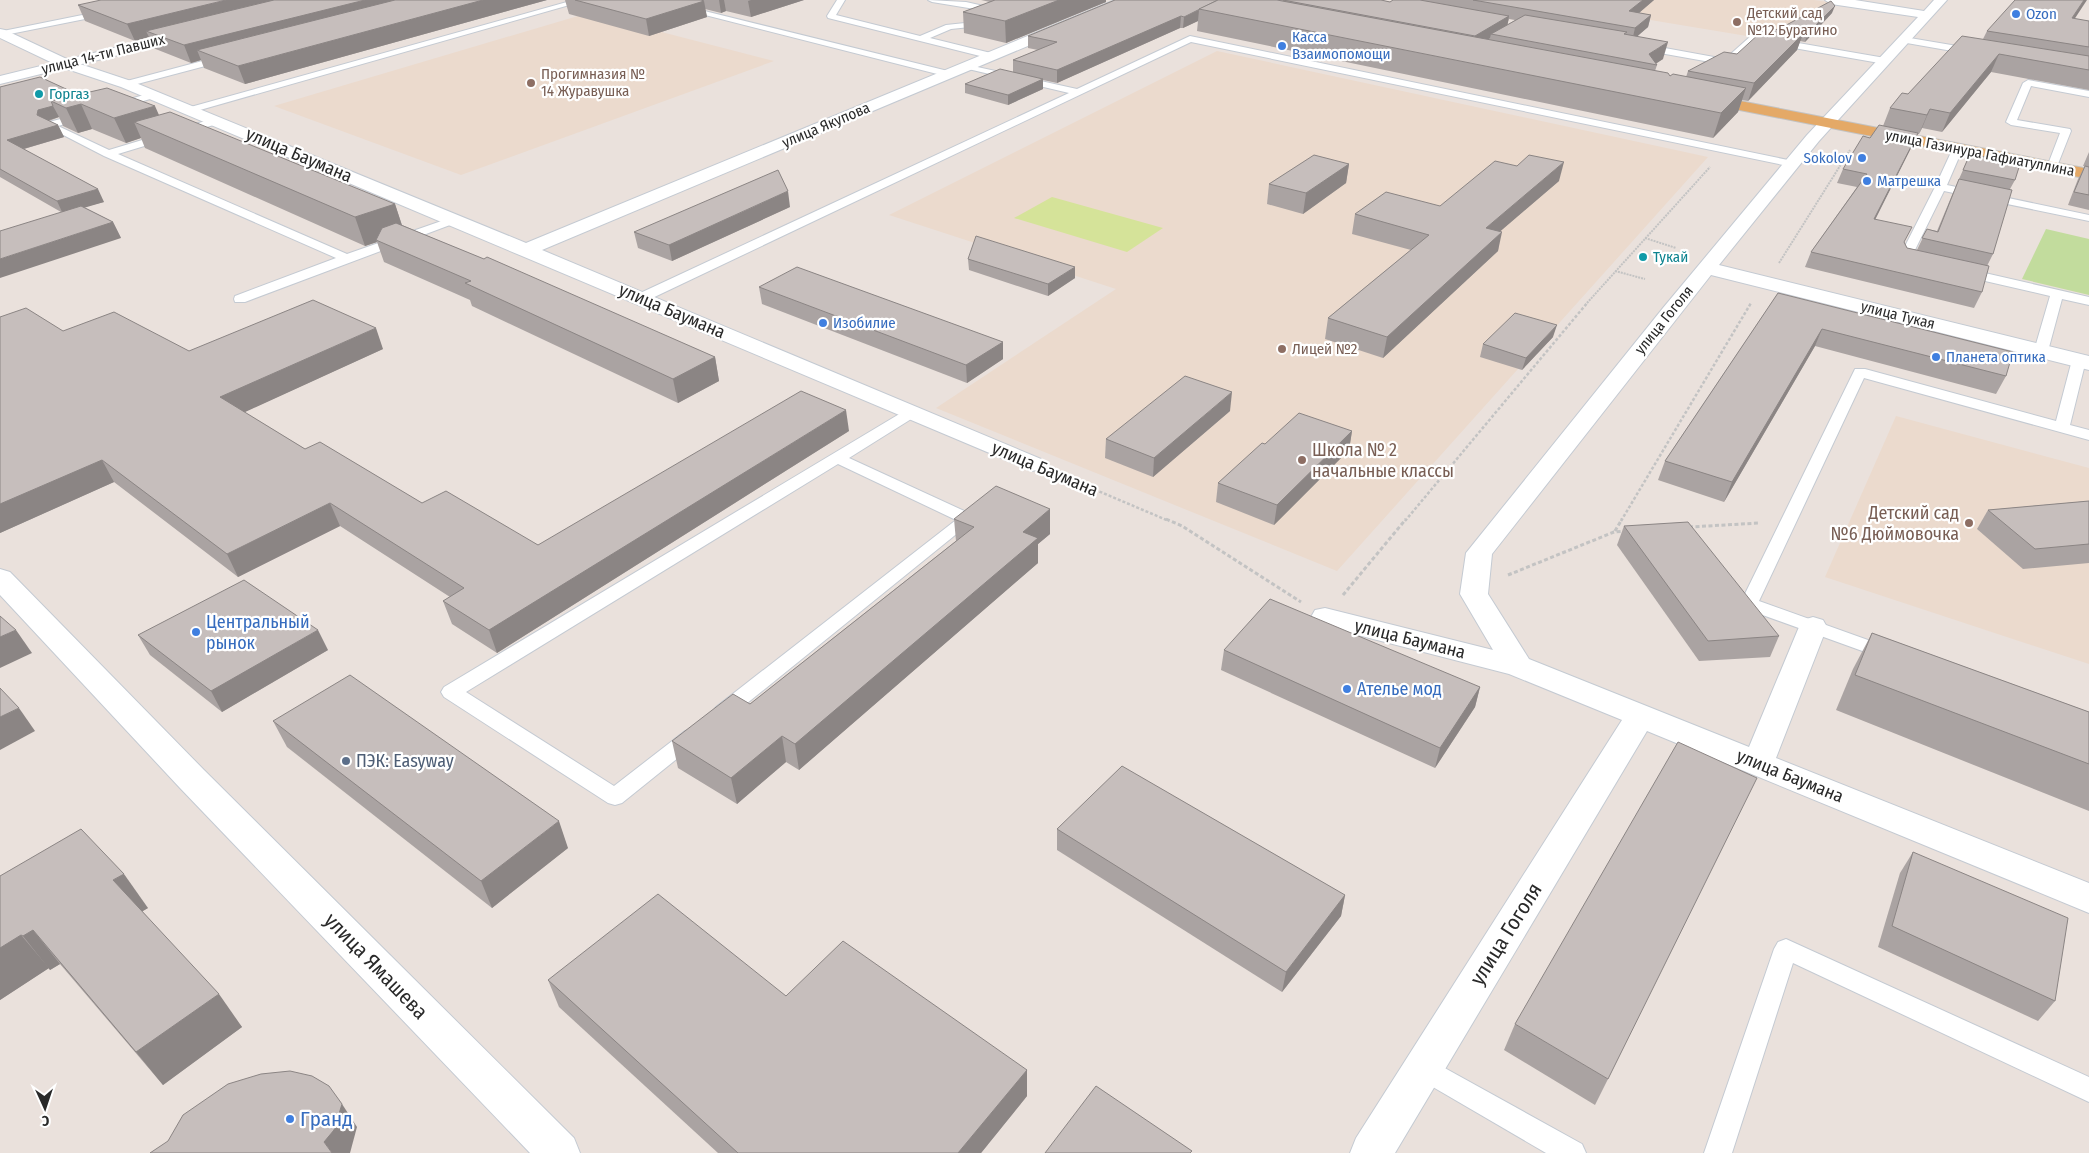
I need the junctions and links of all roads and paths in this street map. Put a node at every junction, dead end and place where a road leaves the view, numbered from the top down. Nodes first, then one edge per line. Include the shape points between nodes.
1 (583, 0) edge
2 (650, 0) edge
3 (841, 0) edge
4 (932, 0) edge
5 (1126, 0) edge
6 (1830, 0) edge
7 (1940, 0) edge
8 (115, 10) edge
9 (1927, 15) junction
10 (197, 31) edge
11 (1, 34) edge
12 (922, 38) junction
13 (1904, 40) junction
14 (1633, 46) edge
15 (1982, 53) edge
16 (231, 56) edge
17 (992, 56) junction
18 (1884, 61) junction
19 (66, 64) junction
20 (967, 66) junction
21 (949, 74) junction
22 (0, 80) edge
23 (126, 84) junction
24 (1078, 92) junction
25 (2089, 94) edge
26 (154, 95) junction
27 (1691, 97) edge
28 (190, 110) junction
29 (216, 121) junction
30 (1827, 124) junction
31 (1853, 145) dead end
32 (1958, 148) junction
33 (1725, 150) junction
34 (108, 154) junction
35 (1793, 164) junction
36 (2052, 166) junction
37 (2089, 174) edge
38 (1941, 187) junction
39 (2089, 218) edge
40 (454, 220) junction
41 (1645, 238) junction
42 (1676, 248) dead end
43 (526, 250) junction
44 (347, 258) junction
45 (1779, 263) dead end
46 (1934, 265) edge
47 (1706, 268) junction
48 (1953, 270) edge
49 (1614, 271) junction
50 (1645, 279) dead end
51 (2057, 294) junction
52 (1754, 296) dead end
53 (641, 298) junction
54 (240, 299) dead end
55 (2089, 302) edge
56 (2042, 351) junction
57 (2084, 362) edge
58 (912, 413) junction
59 (2062, 428) junction
60 (2089, 435) edge
61 (836, 458) junction
62 (1032, 464) joint
63 (1788, 522) junction
64 (1682, 528) edge
65 (1634, 530) edge
66 (1614, 532) junction
67 (1507, 575) dead end
68 (0, 578) edge
69 (1325, 617) junction
70 (1813, 627) junction
71 (1905, 660) edge
72 (1518, 666) junction
73 (1641, 715) junction
74 (1758, 763) junction
75 (2089, 898) edge
76 (1423, 1068) junction
77 (2089, 1090) edge
78 (559, 1153) edge
79 (1371, 1153) edge
80 (1572, 1153) edge
81 (1718, 1153) edge

1 - 28 lane
2 - 21 lane
3 - 12 lane via 830,16
4 - 12 lane via 1002,11
5 - 17 street, улица Якупова
6 - 9 street
7 - 9 street, улица Гоголя
8 - 11 lane
9 - 13 street, улица Гоголя
10 - 19 street, улица 14-ти Павших
11 - 19 street, улица Баумана
12 - 17 lane
13 - 15 lane
13 - 18 street, улица Гоголя
14 - 18 lane via 1727,62 1752,38
16 - 23 lane
17 - 20 street, улица Якупова
18 - 30 street, улица Гоголя
19 - 22 street, улица 14-ти Павших
19 - 23 street, улица Баумана
20 - 21 street, улица Якупова
20 - 24 lane
21 - 43 street, улица Якупова
23 - 26 street, улица Баумана
24 - 33 lane via 1191,34
24 - 53 lane
25 - 36 lane via 2028,83 2010,122 2066,131
26 - 28 street, улица Баумана
26 - 34 lane via 49,126
27 - 30 main road, улица Газинура Гафиатуллина
28 - 29 street, улица Баумана
29 - 34 lane
29 - 40 street, улица Баумана
30 - 32 main road, улица Газинура Гафиатуллина
30 - 35 street, улица Гоголя
31 - 45 path
32 - 36 main road, улица Газинура Гафиатуллина
32 - 38 lane
33 - 35 lane
33 - 41 path
34 - 44 lane
35 - 47 street, улица Гоголя
36 - 37 main road, улица Газинура Гафиатуллина
38 - 39 lane
38 - 46 lane via 1905,258
40 - 43 street, улица Баумана
40 - 44 lane
41 - 42 path
41 - 49 path
43 - 53 street, улица Баумана
44 - 54 lane
47 - 56 street, улица Тукая
47 - 72 street, улица Гоголя via 1479,553 1474,594
48 - 51 lane
49 - 50 path
49 - 69 path
51 - 55 lane
51 - 56 lane
52 - 66 path
53 - 58 street, улица Баумана
56 - 57 street, улица Тукая
57 - 59 lane
58 - 61 lane
58 - 62 street, улица Баумана
59 - 60 lane
59 - 63 lane via 1860,372
61 - 61 lane via 967,519 615,797 451,692
62 - 69 path, улица Баумана via 1182,526
63 - 64 path
63 - 70 lane via 1749,604
65 - 66 path
66 - 67 path
68 - 78 street, улица Ямашева
69 - 72 street, улица Баумана
70 - 71 lane
70 - 74 street
72 - 73 street, улица Баумана
73 - 74 street, улица Баумана
73 - 76 street, улица Гоголя
74 - 75 street, улица Баумана
76 - 79 street, улица Гоголя
76 - 80 lane
77 - 81 lane via 1786,949

